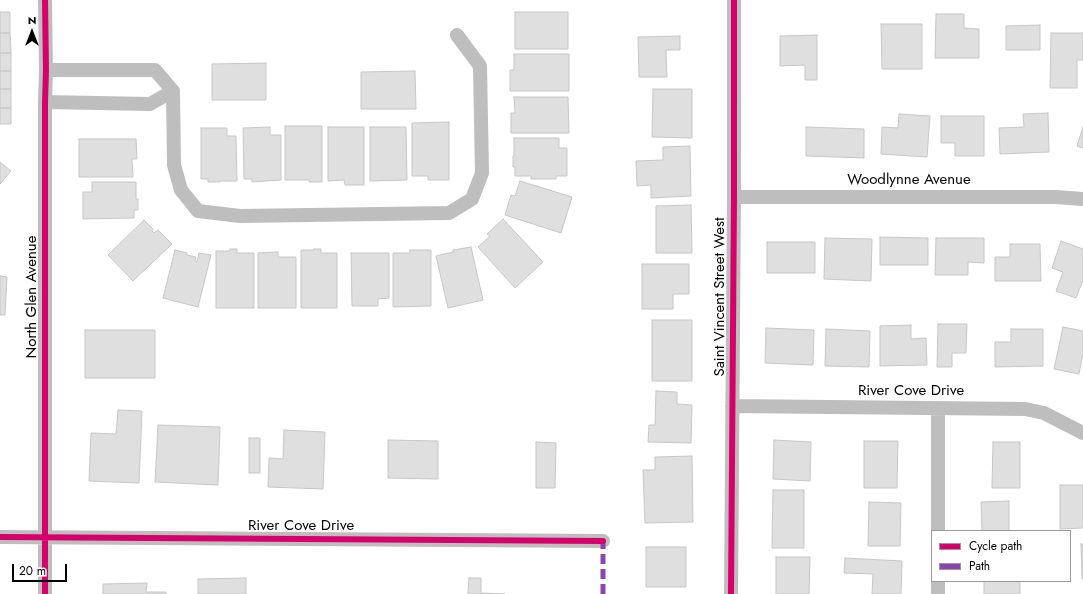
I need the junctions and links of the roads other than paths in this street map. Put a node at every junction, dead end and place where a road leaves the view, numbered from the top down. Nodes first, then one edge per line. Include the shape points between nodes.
1 (45, 0) edge
2 (734, 0) edge
3 (457, 36) dead end
4 (46, 70) junction
5 (173, 91) junction
6 (45, 102) junction
7 (734, 197) junction
8 (1083, 200) edge
9 (732, 406) junction
10 (938, 408) junction
11 (1083, 433) edge
12 (938, 530) edge
13 (0, 536) edge
14 (45, 537) junction
15 (603, 541) dead end
16 (938, 582) edge
17 (45, 594) edge
18 (731, 594) edge
19 (938, 594) edge

1 - 4 street, North Glen Avenue
2 - 7 street, Saint Vincent Street West
3 - 5 street via 480,66 482,173 472,199 449,213 240,216 198,211 181,190 174,165
4 - 5 street via 155,70
4 - 6 street, North Glen Avenue
5 - 6 street via 150,104
6 - 14 street, North Glen Avenue
7 - 8 street, Woodlynne Avenue via 1055,197
7 - 9 street, Saint Vincent Street West
9 - 10 street, River Cove Drive
9 - 18 street, Saint Vincent Street West
10 - 11 street, River Cove Drive via 1025,409 1044,413
10 - 12 street
13 - 14 street, River Cove Drive
14 - 15 street, River Cove Drive
14 - 17 street, North Glen Avenue
16 - 19 street

